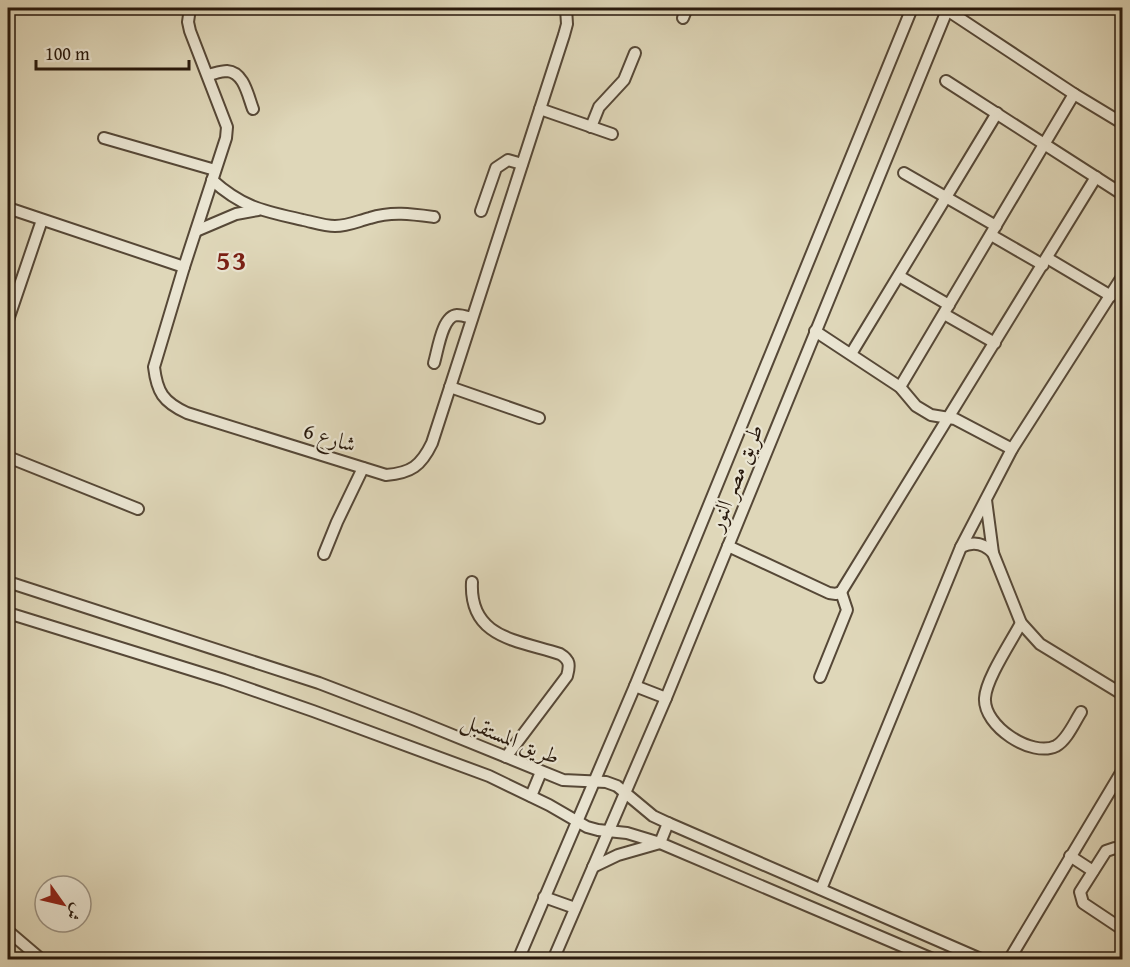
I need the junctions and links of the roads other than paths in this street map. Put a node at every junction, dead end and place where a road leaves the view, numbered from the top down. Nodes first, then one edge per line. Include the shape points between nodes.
1 (190, 8) edge
2 (566, 8) edge
3 (912, 8) edge
4 (947, 9) edge
5 (635, 52) dead end
6 (208, 75) junction
7 (946, 81) dead end
8 (1074, 94) junction
9 (253, 109) dead end
10 (540, 109) junction
11 (997, 113) junction
12 (1122, 121) edge
13 (591, 127) junction
14 (612, 134) dead end
15 (104, 138) dead end
16 (1044, 144) junction
17 (522, 164) junction
18 (904, 173) dead end
19 (214, 175) junction
20 (1096, 177) junction
21 (1122, 194) edge
22 (946, 197) junction
23 (8, 208) edge
24 (258, 210) junction
25 (481, 211) dead end
26 (434, 218) dead end
27 (42, 220) junction
28 (993, 230) junction
29 (195, 231) junction
30 (1045, 261) junction
31 (184, 267) junction
32 (899, 276) junction
33 (1122, 277) edge
34 (1111, 296) junction
35 (946, 310) junction
36 (472, 318) junction
37 (8, 320) edge
38 (816, 331) junction
39 (995, 343) junction
40 (851, 354) junction
41 (434, 363) dead end
42 (450, 387) junction
43 (900, 387) junction
44 (539, 418) dead end
45 (949, 418) junction
46 (1012, 449) junction
47 (8, 457) edge
48 (363, 468) junction
49 (986, 500) junction
50 (138, 509) dead end
51 (728, 546) junction
52 (961, 547) junction
53 (993, 553) junction
54 (324, 554) dead end
55 (8, 582) edge
56 (472, 582) dead end
57 (841, 592) junction
58 (8, 613) edge
59 (1021, 623) junction
60 (820, 677) dead end
61 (635, 686) junction
62 (1122, 694) edge
63 (666, 698) junction
64 (1081, 712) dead end
65 (506, 757) junction
66 (1122, 771) edge
67 (541, 772) junction
68 (594, 782) junction
69 (626, 793) junction
70 (531, 796) junction
71 (577, 821) junction
72 (668, 823) junction
73 (609, 831) junction
74 (660, 843) junction
75 (1122, 851) edge
76 (1070, 856) junction
77 (593, 867) junction
78 (1093, 871) junction
79 (821, 889) junction
80 (544, 897) junction
81 (575, 908) junction
82 (1122, 929) edge
83 (8, 932) edge
84 (42, 960) edge
85 (518, 960) edge
86 (553, 960) edge
87 (934, 960) edge
88 (983, 960) edge
89 (1009, 960) edge

1 - 6 street, شارع 6 via 190,31
2 - 10 street, شارع 6 via 567,24
3 - 61 street, طريق مصر النور
4 - 8 street
4 - 38 street, طريق مصر النور
5 - 13 street via 624,80 599,106
6 - 9 street via 226,71 236,74 243,81
6 - 19 street, شارع 6 via 227,127
7 - 11 street
8 - 12 street
8 - 16 street
10 - 13 street
10 - 17 street, شارع 6
11 - 16 street
11 - 22 street
13 - 14 street
15 - 19 street
16 - 20 street
16 - 28 street
17 - 25 street via 508,160 496,168
17 - 36 street, شارع 6
18 - 22 street
19 - 24 street via 241,202
19 - 29 street, شارع 6
20 - 21 street
20 - 30 street
22 - 28 street
22 - 32 street
23 - 27 street
24 - 26 street via 333,227 392,214
24 - 29 street
27 - 31 street
27 - 37 street
28 - 30 street
28 - 35 street
29 - 31 street, شارع 6
30 - 34 street
30 - 39 street
31 - 48 street, شارع 6 via 154,367 162,396 187,413
32 - 35 street
32 - 40 street
33 - 34 street
34 - 46 street
35 - 39 street
35 - 43 street
36 - 41 street via 449,318
36 - 42 street, شارع 6
38 - 40 street
38 - 51 street, طريق مصر النور
39 - 45 street
40 - 43 street
42 - 44 street
42 - 48 street, شارع 6 via 432,443 414,468 401,474 386,474
43 - 45 street via 916,406 931,415
45 - 46 street
45 - 57 street
46 - 49 street
47 - 50 street
48 - 54 street
49 - 52 street
49 - 53 street
51 - 57 street via 829,593
51 - 63 street, طريق مصر النور
52 - 53 street via 977,543
52 - 79 street
53 - 59 street
55 - 65 street, طريق المستقبل via 319,683
56 - 65 street via 471,599 488,628 560,654 570,666 567,676
57 - 60 street via 847,610
58 - 70 street, طريق المستقبل via 313,711
59 - 62 street via 1040,644
59 - 64 street via 987,689 985,707 990,720 1000,730 1044,749 1064,739
61 - 63 street
61 - 68 street, طريق مصر النور
63 - 69 street, طريق مصر النور
65 - 67 street, طريق المستقبل
66 - 76 street
67 - 68 street, طريق المستقبل via 562,780
67 - 70 street
68 - 69 street, طريق المستقبل via 606,782
68 - 71 street, طريق مصر النور
69 - 72 street, طريق المستقبل via 653,816
69 - 73 street, طريق مصر النور
70 - 71 street, طريق المستقبل
71 - 73 street, طريق المستقبل
71 - 80 street, طريق مصر النور
72 - 74 street
72 - 79 street, طريق المستقبل
73 - 74 street, طريق المستقبل
73 - 77 street, طريق مصر النور
74 - 77 street
74 - 87 street, طريق المستقبل
75 - 78 street via 1110,848
76 - 78 street
76 - 89 street
77 - 81 street, طريق مصر النور
78 - 82 street via 1080,898
79 - 88 street, طريق المستقبل
80 - 81 street
80 - 85 street, طريق مصر النور
81 - 86 street, طريق مصر النور
83 - 84 street

